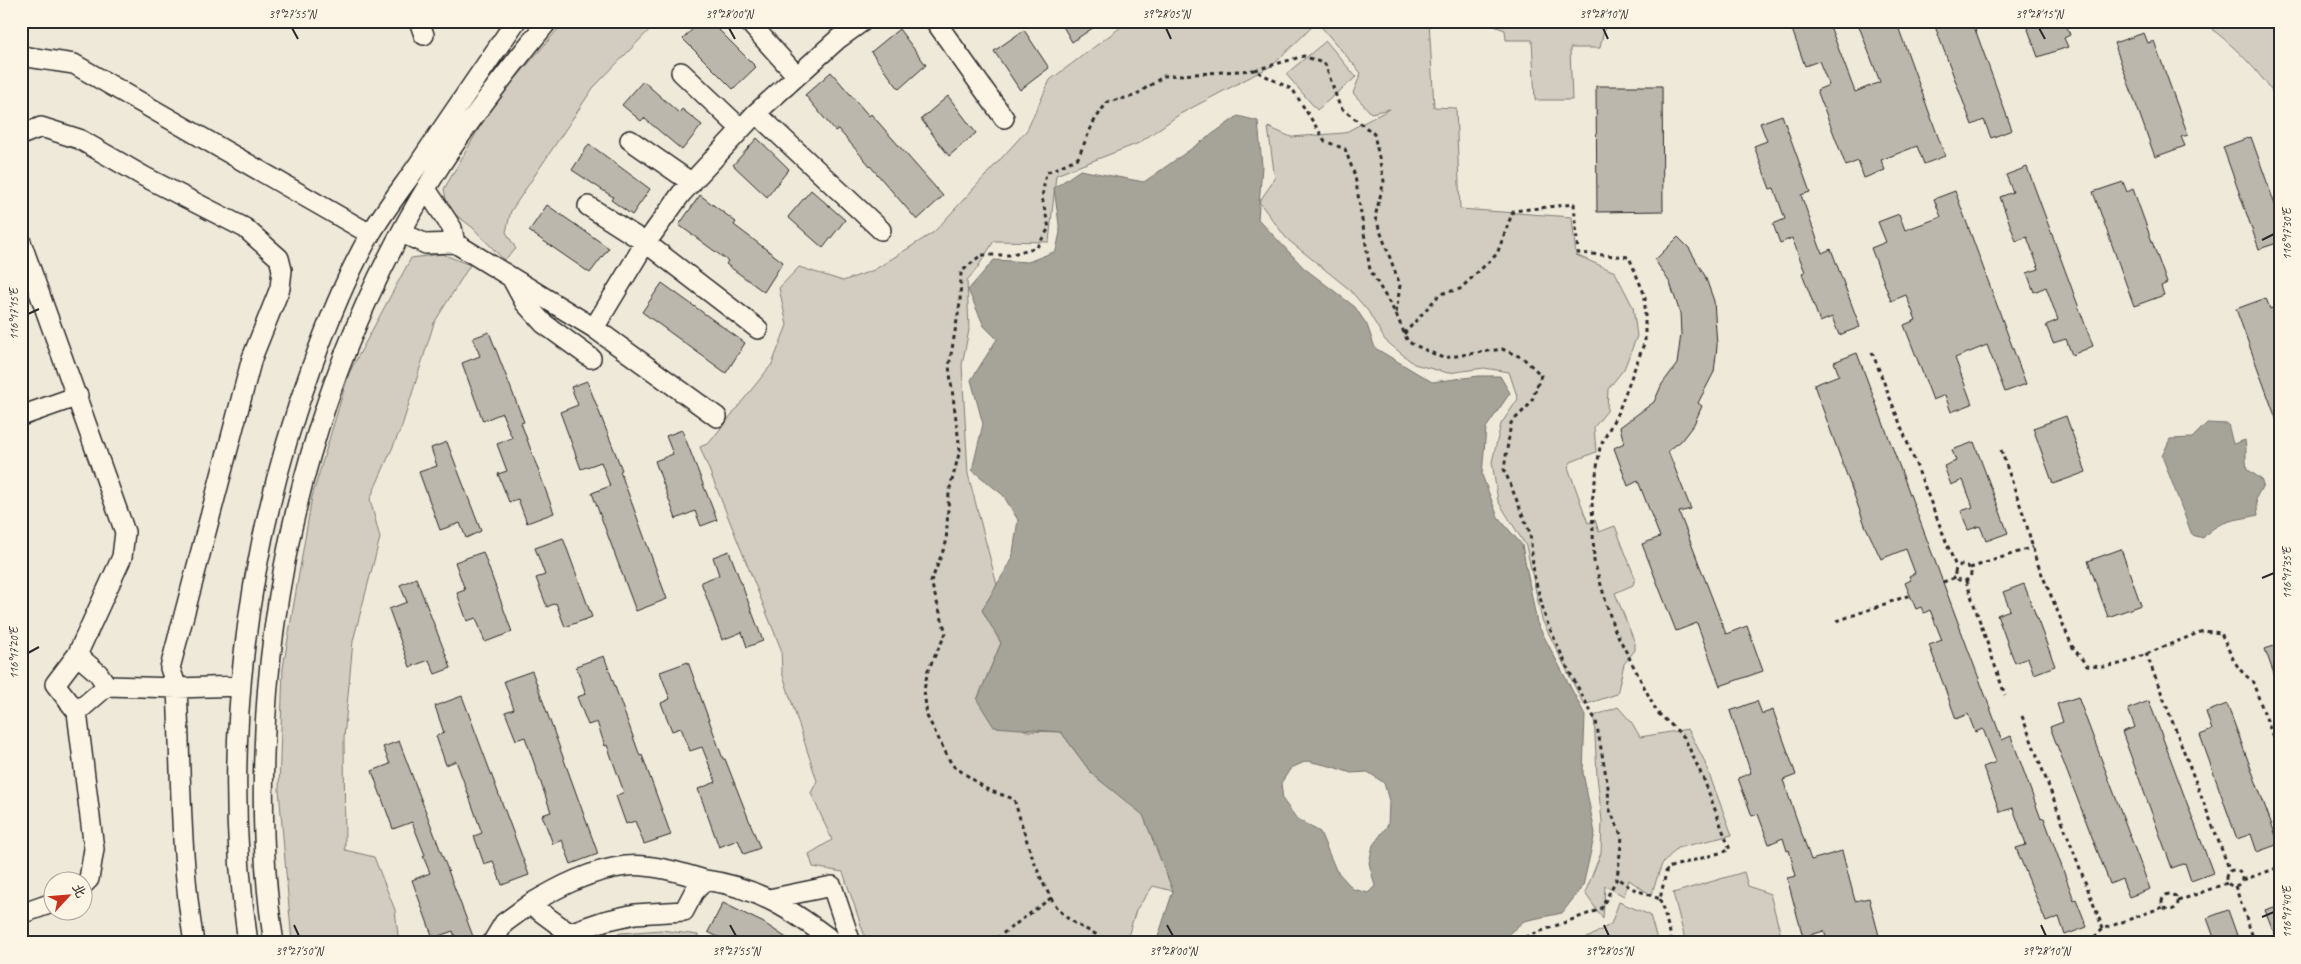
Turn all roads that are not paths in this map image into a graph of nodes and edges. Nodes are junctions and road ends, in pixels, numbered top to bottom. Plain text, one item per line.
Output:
1 (516, 21) edge
2 (548, 21) edge
3 (748, 21) edge
4 (935, 21) edge
5 (857, 23) edge
6 (21, 56) edge
7 (681, 72) dead end
8 (797, 76) junction
9 (756, 113) junction
10 (1004, 118) dead end
11 (742, 129) junction
12 (21, 135) edge
13 (630, 140) dead end
14 (692, 183) junction
15 (426, 189) junction
16 (588, 206) dead end
17 (881, 230) dead end
18 (402, 233) junction
19 (370, 234) junction
20 (21, 242) edge
21 (455, 243) junction
22 (646, 243) junction
23 (512, 277) junction
24 (594, 328) junction
25 (758, 329) dead end
26 (591, 358) dead end
27 (78, 396) junction
28 (21, 416) edge
29 (717, 417) dead end
30 (77, 655) junction
31 (107, 686) junction
32 (241, 686) junction
33 (177, 688) junction
34 (77, 712) junction
35 (90, 872) edge
36 (705, 880) junction
37 (769, 899) junction
38 (42, 904) edge
39 (530, 904) junction
40 (23, 907) edge
41 (194, 943) edge
42 (248, 943) edge
43 (274, 943) edge
44 (492, 943) edge
45 (835, 943) edge
46 (851, 943) edge

1 - 19 street
2 - 15 street
3 - 8 street
4 - 10 street
5 - 8 street
6 - 19 street
7 - 11 street
8 - 9 street
9 - 11 street
9 - 17 street
11 - 14 street
12 - 33 street
13 - 14 street
14 - 22 street
15 - 18 street
15 - 21 street
16 - 22 street
18 - 21 street
18 - 43 street
19 - 32 street
20 - 27 street
21 - 23 street
22 - 24 street
22 - 25 street
23 - 24 street
23 - 26 street
24 - 29 street
27 - 28 street
27 - 30 street
30 - 31 street
30 - 34 street
31 - 33 street
31 - 34 street
32 - 33 street
32 - 42 street
33 - 41 street
34 - 35 street
36 - 37 street
36 - 39 street
36 - 39 street
37 - 45 street
37 - 46 street
38 - 40 street
39 - 44 street

